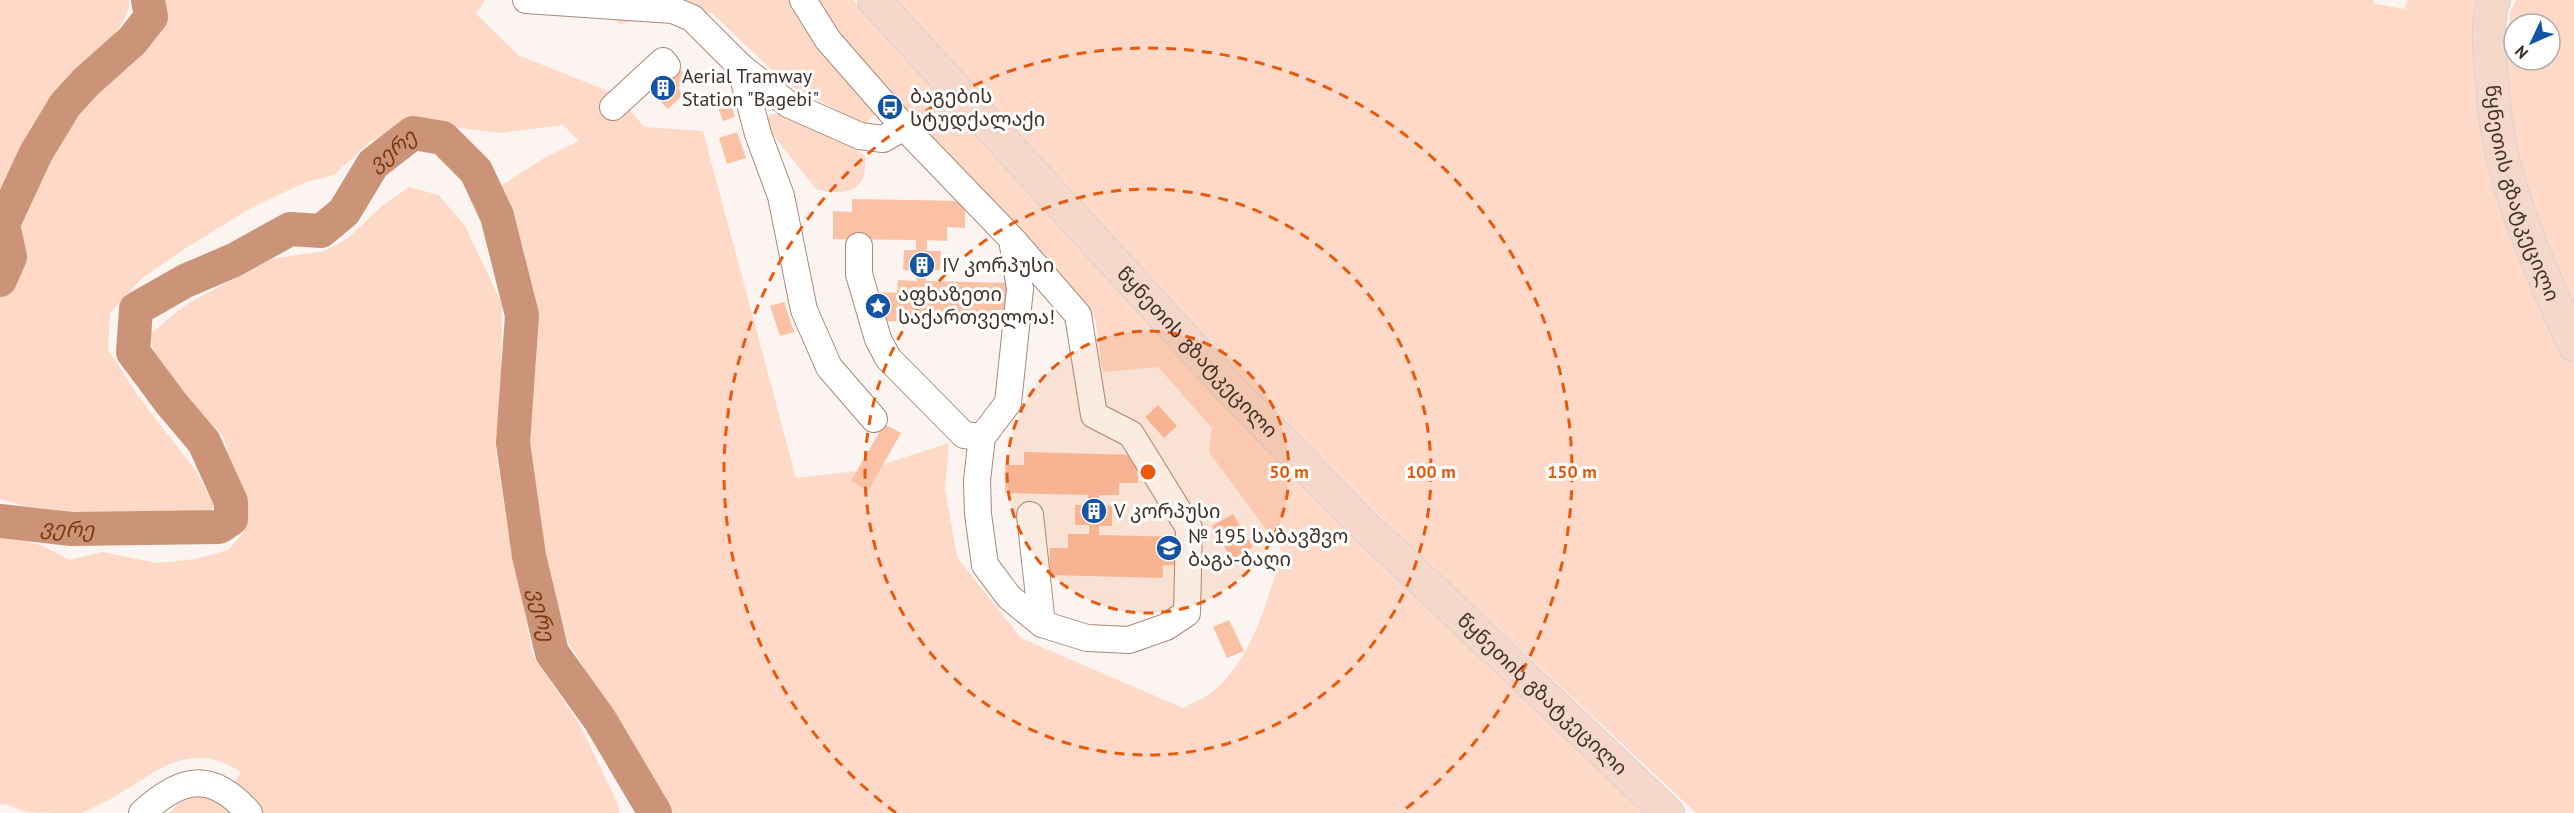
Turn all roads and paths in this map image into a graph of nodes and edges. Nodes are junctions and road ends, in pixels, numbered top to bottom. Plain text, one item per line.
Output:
1 (526, 0) edge
2 (802, 0) edge
3 (874, 0) edge
4 (2494, 0) edge
5 (667, 66) dead end
6 (740, 66) junction
7 (616, 101) dead end
8 (904, 126) junction
9 (1012, 239) junction
10 (859, 246) dead end
11 (2574, 345) edge
12 (874, 419) dead end
13 (982, 437) junction
14 (1030, 515) dead end
15 (1042, 624) junction
16 (142, 813) edge
17 (249, 813) edge
18 (1668, 813) edge

1 - 6 street
2 - 8 street
3 - 18 main road, წყნეთის გზატკეცილი
4 - 11 main road, წყნეთის გზატკეცილი
5 - 7 street
6 - 8 street
6 - 12 street
8 - 9 street
9 - 13 street
9 - 15 street
10 - 13 street
13 - 15 street
14 - 15 street
16 - 17 street

